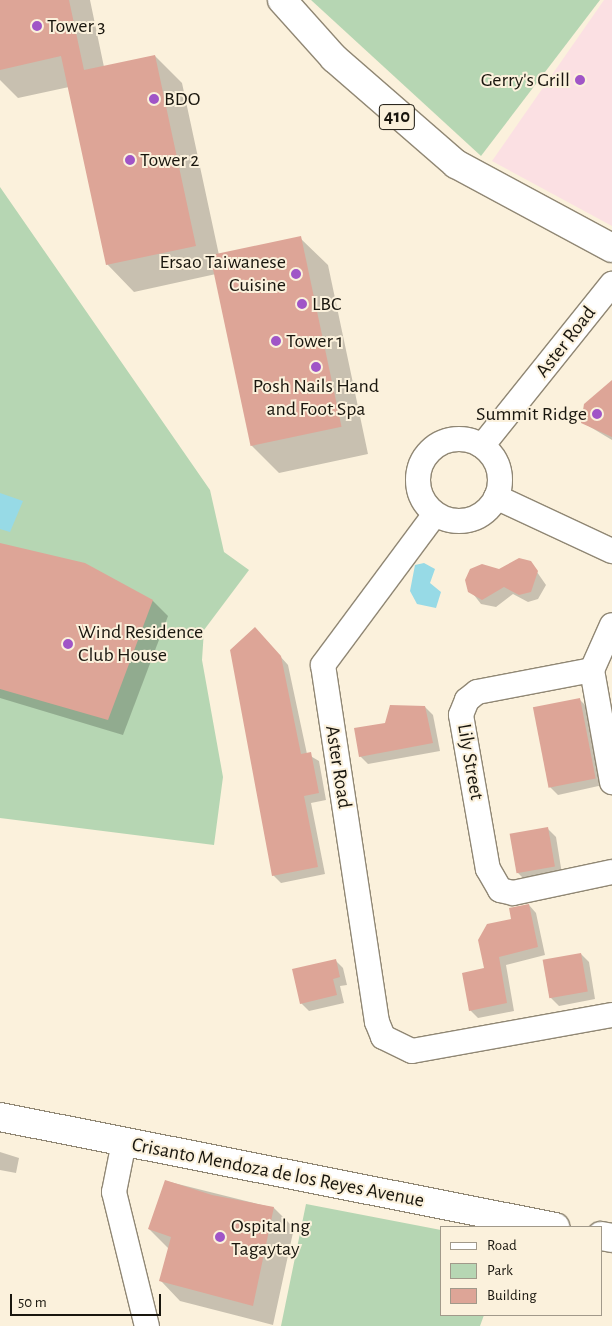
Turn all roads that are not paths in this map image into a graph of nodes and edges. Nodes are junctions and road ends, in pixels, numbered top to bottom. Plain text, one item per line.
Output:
1 (282, 0) edge
2 (612, 248) edge
3 (612, 284) edge
4 (482, 446) junction
5 (496, 497) junction
6 (435, 514) junction
7 (612, 551) edge
8 (612, 625) edge
9 (592, 670) junction
10 (612, 782) edge
11 (612, 872) edge
12 (612, 1015) edge
13 (0, 1117) edge
14 (124, 1142) junction
15 (550, 1226) edge
16 (147, 1326) edge

1 - 2 main road, 410
3 - 4 street, Aster Road
4 - 5 street
4 - 6 street
5 - 6 street
5 - 7 street
6 - 12 street, Aster Road
8 - 9 street
9 - 10 street
9 - 11 street, Lily Street
13 - 14 main road, Crisanto Mendoza de los Reyes Avenue
14 - 15 main road, Crisanto Mendoza de los Reyes Avenue
14 - 16 street

